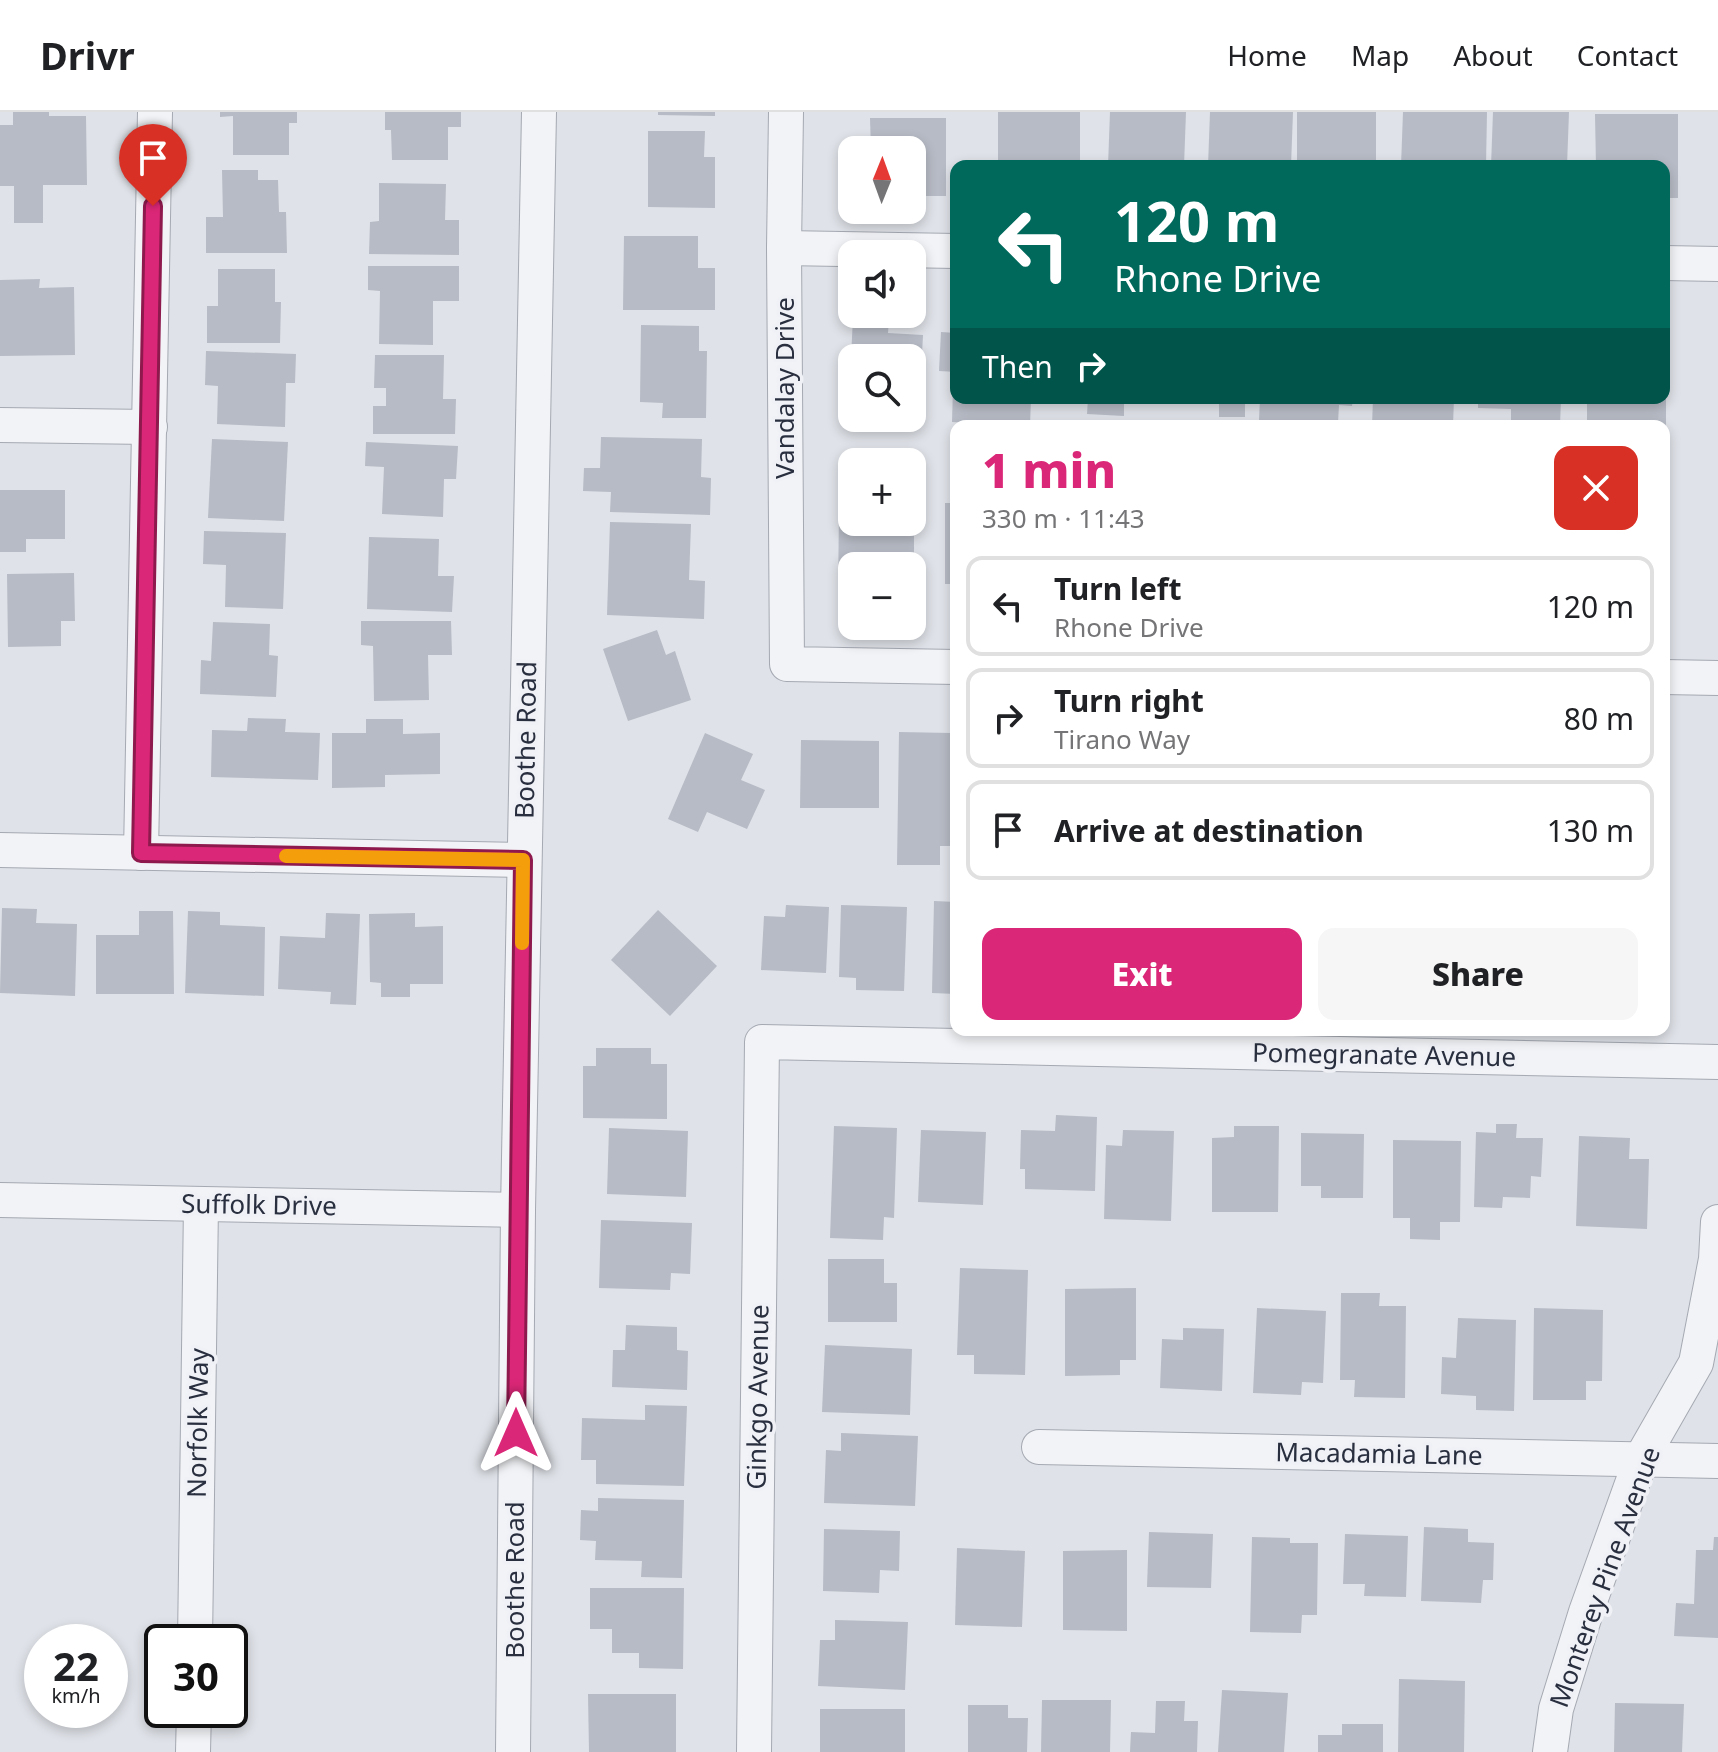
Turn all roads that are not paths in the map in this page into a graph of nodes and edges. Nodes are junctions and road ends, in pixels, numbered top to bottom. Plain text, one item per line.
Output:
1 (155, 112) edge
2 (539, 112) edge
3 (786, 112) edge
4 (784, 248) junction
5 (950, 251) edge
6 (1670, 263) edge
7 (1718, 264) edge
8 (0, 425) edge
9 (150, 427) junction
10 (950, 667) edge
11 (1670, 677) edge
12 (1718, 678) edge
13 (0, 850) edge
14 (141, 853) junction
15 (523, 860) junction
16 (762, 1042) joint
17 (1718, 1062) edge
18 (0, 1200) edge
19 (201, 1204) junction
20 (518, 1210) junction
21 (1718, 1222) edge
22 (1039, 1447) dead end
23 (1641, 1459) junction
24 (1718, 1461) edge
25 (195, 1624) edge
26 (194, 1728) edge
27 (193, 1752) edge
28 (513, 1752) edge
29 (754, 1752) edge
30 (1550, 1752) edge

1 - 9 street
2 - 15 street, Boothe Road
3 - 4 street, Vandalay Drive
4 - 5 street
4 - 10 street, Vandalay Drive
6 - 7 street
8 - 9 street
9 - 14 street
11 - 12 street
13 - 14 street
14 - 15 street
15 - 20 street, Boothe Road
16 - 17 street, Pomegranate Avenue
16 - 29 street, Ginkgo Avenue
18 - 19 street, Suffolk Drive
19 - 20 street, Suffolk Drive
19 - 25 street, Norfolk Way
20 - 28 street, Boothe Road
21 - 23 street, Monterey Pine Avenue
22 - 23 street, Macadamia Lane
23 - 24 street, Macadamia Lane
23 - 30 street, Monterey Pine Avenue
26 - 27 street

